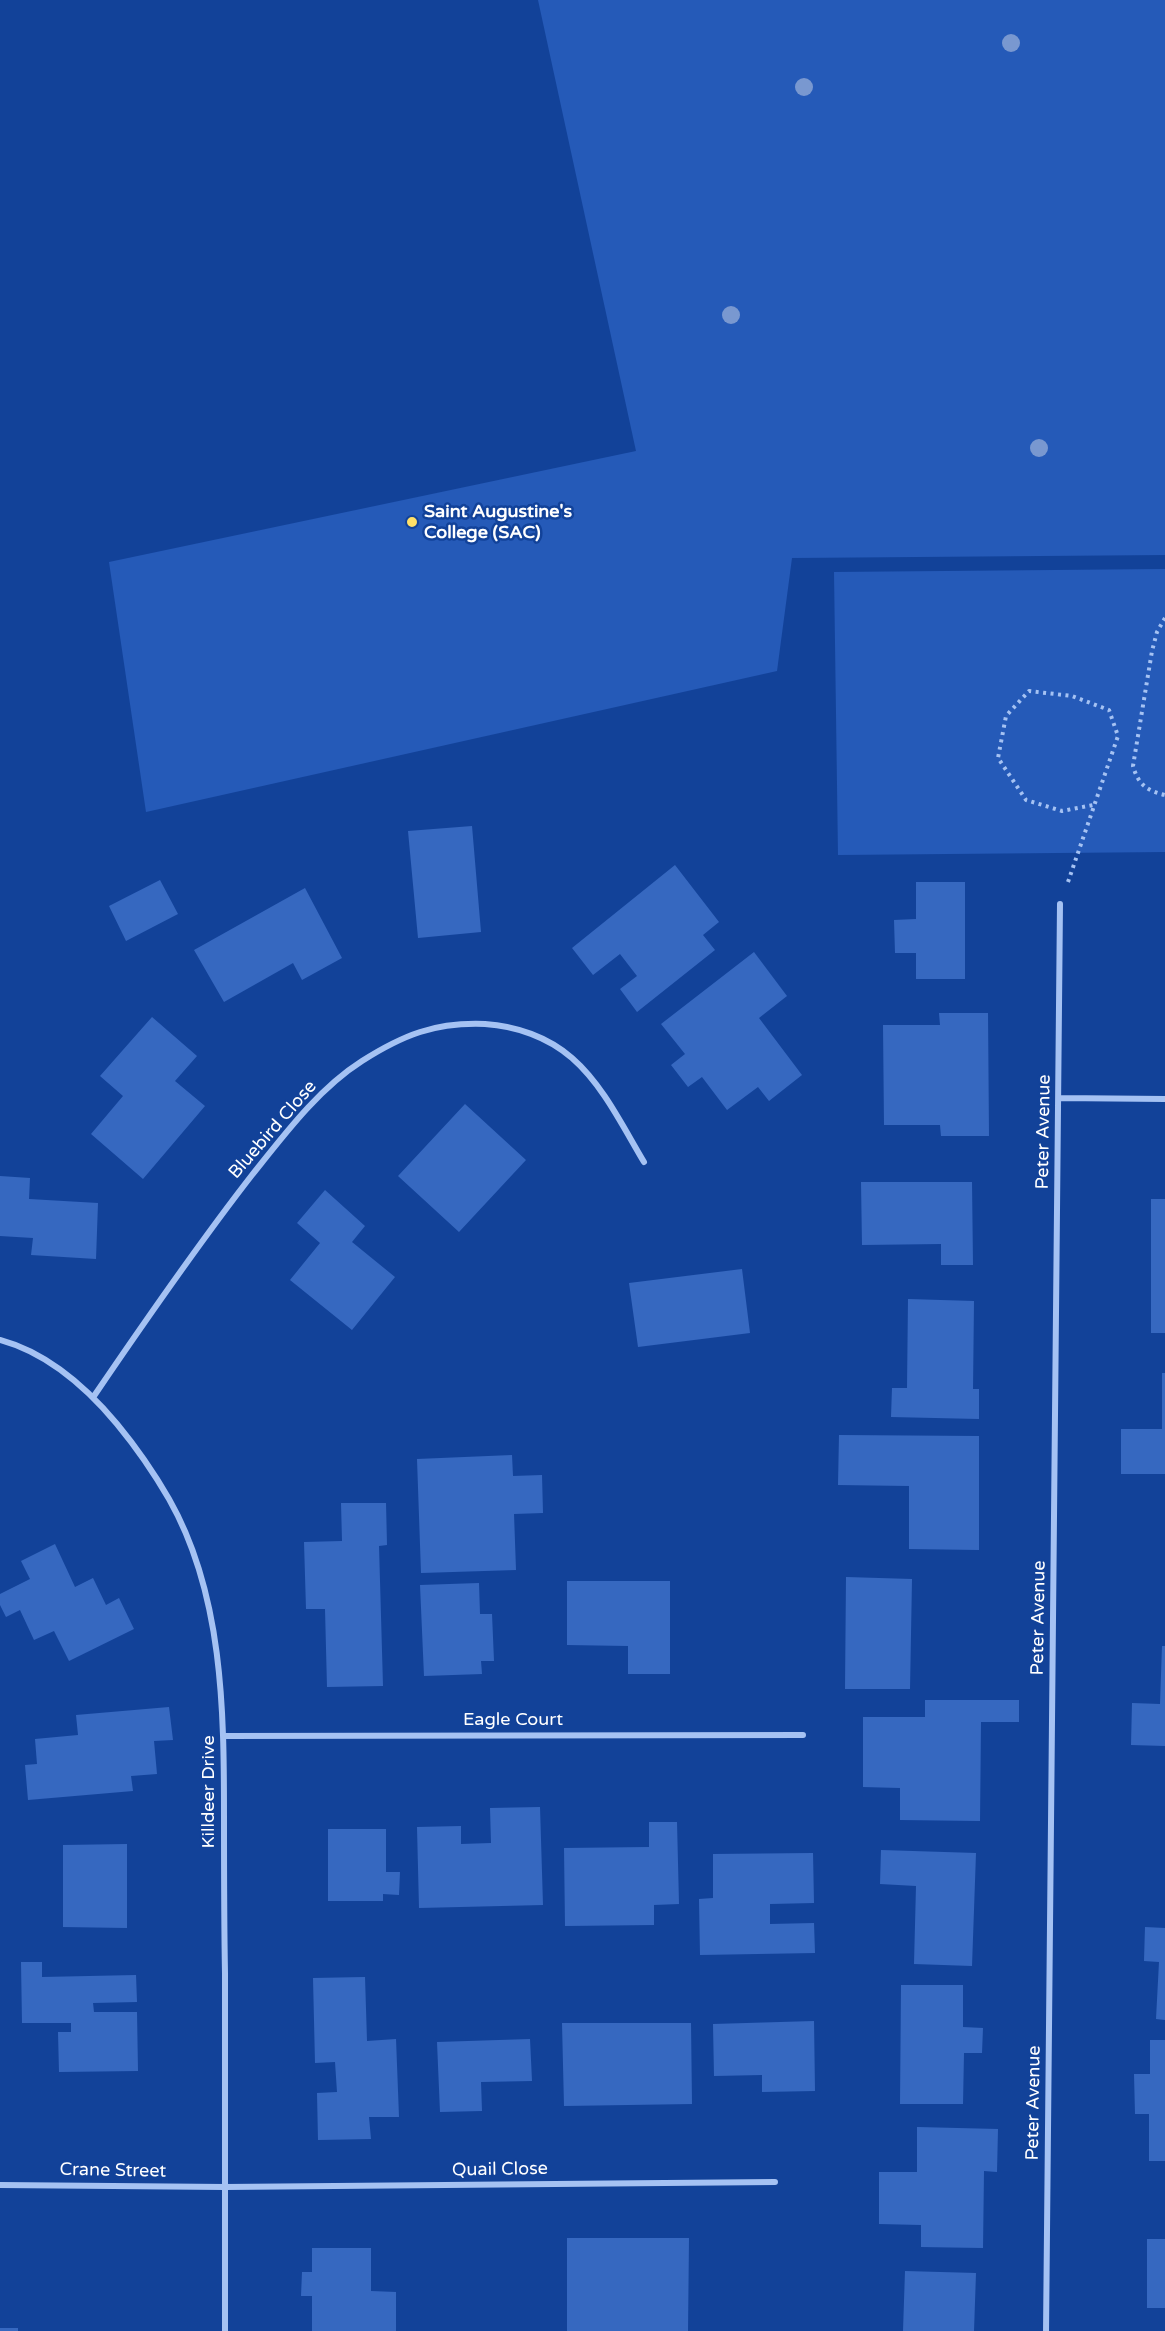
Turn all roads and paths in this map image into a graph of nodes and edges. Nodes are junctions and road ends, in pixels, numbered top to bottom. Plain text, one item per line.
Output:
1 (1165, 618) edge
2 (1165, 795) edge
3 (1093, 805) junction
4 (1060, 904) joint
5 (1059, 1098) junction
6 (1165, 1099) edge
7 (644, 1162) dead end
8 (0, 1340) edge
9 (94, 1396) junction
10 (803, 1735) dead end
11 (224, 1736) junction
12 (775, 2182) dead end
13 (0, 2185) edge
14 (225, 2187) junction
15 (225, 2331) edge
16 (1046, 2331) edge

1 - 2 path
3 - 3 path
3 - 4 path
4 - 5 street, Peter Avenue
5 - 6 street
5 - 16 street, Peter Avenue
7 - 9 street, Bluebird Close
8 - 9 street, Killdeer Drive
9 - 11 street, Killdeer Drive
10 - 11 street, Eagle Court
11 - 14 street, Killdeer Drive
12 - 14 street, Quail Close
13 - 14 street, Crane Street
14 - 15 street, Killdeer Drive

